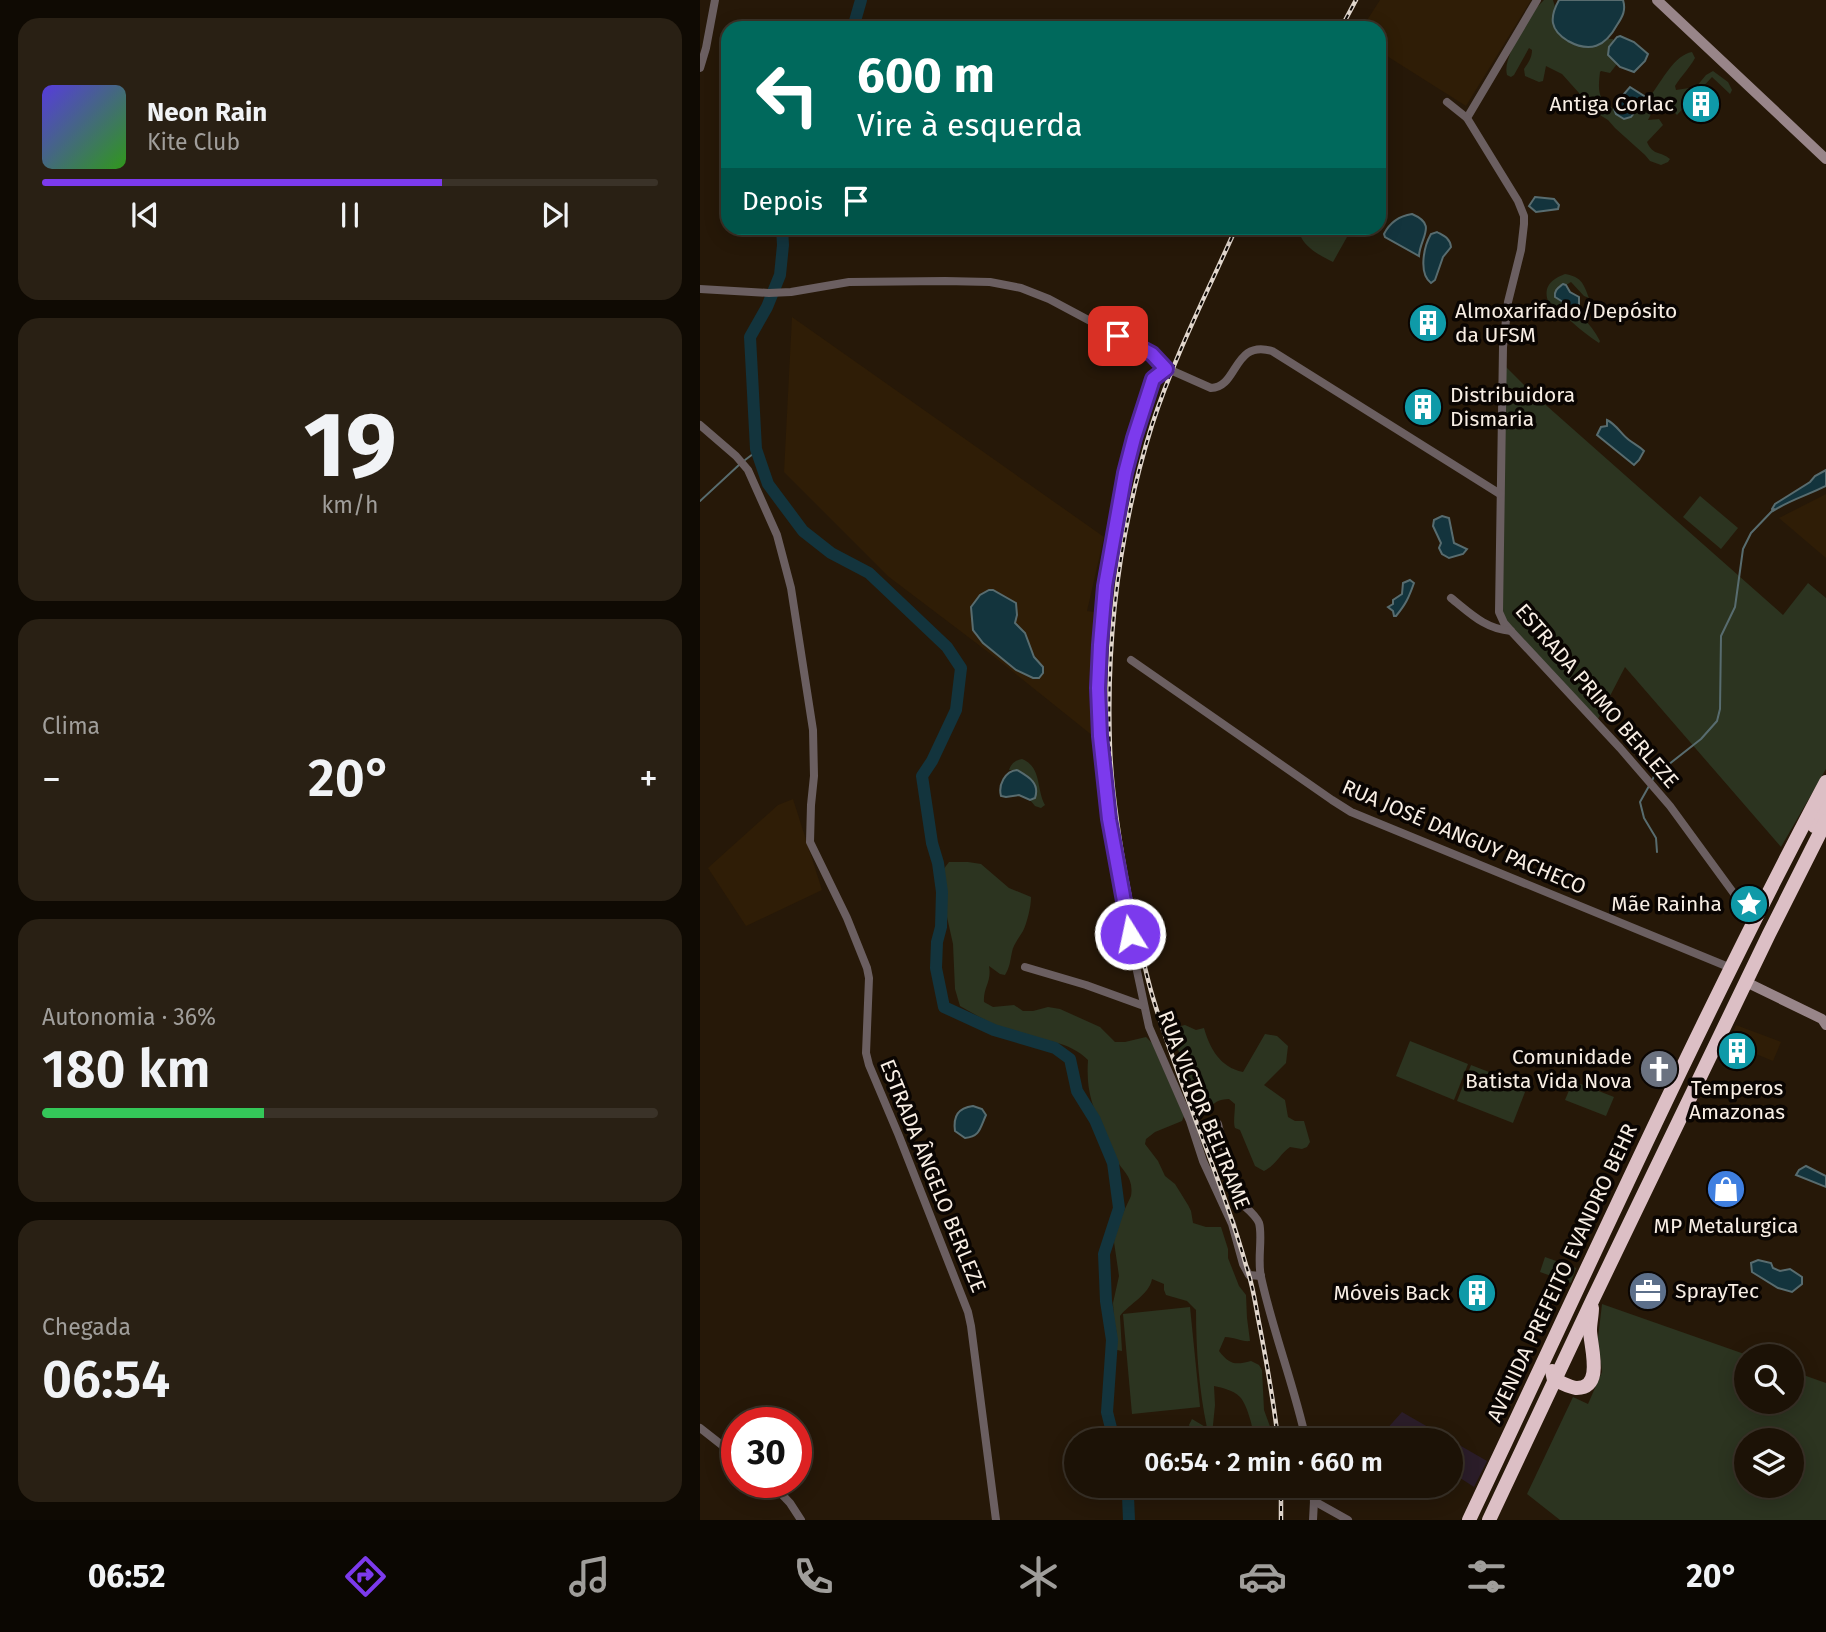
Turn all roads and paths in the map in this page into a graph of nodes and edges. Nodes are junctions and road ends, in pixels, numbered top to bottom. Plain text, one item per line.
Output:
1 (715, 0) edge
2 (1538, 0) edge
3 (1657, 0) edge
4 (700, 68) edge
5 (1447, 102) dead end
6 (1467, 117) junction
7 (1826, 159) edge
8 (700, 289) edge
9 (1166, 369) junction
10 (700, 425) edge
11 (1500, 494) junction
12 (1451, 598) dead end
13 (1511, 631) junction
14 (1131, 660) dead end
15 (1826, 782) edge
16 (1826, 803) edge
17 (1826, 821) edge
18 (1754, 921) junction
19 (1769, 934) junction
20 (1025, 967) dead end
21 (1731, 968) junction
22 (1746, 982) junction
23 (1144, 1006) junction
24 (1825, 1021) edge
25 (1218, 1124) dead end
26 (1624, 1191) junction
27 (1261, 1276) junction
28 (1593, 1299) junction
29 (1555, 1380) junction
30 (700, 1428) edge
31 (1303, 1428) edge
32 (721, 1444) edge
33 (785, 1498) edge
34 (1314, 1498) edge
35 (1314, 1501) junction
36 (802, 1520) edge
37 (996, 1520) edge
38 (1313, 1520) edge
39 (1348, 1520) edge
40 (1469, 1520) edge
41 (1489, 1520) edge

1 - 4 street
2 - 6 street
3 - 7 street
5 - 6 street
6 - 11 street, ESTRADA PRIMO BERLEZE
8 - 9 street
9 - 11 street
9 - 23 street, RUA VICTOR BELTRAME
10 - 37 street, ESTRADA ÂNGELO BERLEZE
11 - 13 street, ESTRADA PRIMO BERLEZE
12 - 13 street
13 - 18 street, ESTRADA PRIMO BERLEZE
14 - 21 street, RUA JOSÉ DANGUY PACHECO
15 - 18 highway, AVENIDA PREFEITO EVANDRO BEHR
16 - 19 highway
17 - 19 highway, AVENIDA PREFEITO EVANDRO BEHR
18 - 21 highway, AVENIDA PREFEITO EVANDRO BEHR
19 - 22 highway, AVENIDA PREFEITO EVANDRO BEHR
20 - 23 street
21 - 26 highway, AVENIDA PREFEITO EVANDRO BEHR
22 - 24 street
22 - 28 highway, AVENIDA PREFEITO EVANDRO BEHR
23 - 27 street, RUA VICTOR BELTRAME
25 - 27 street
26 - 29 highway
26 - 40 highway, AVENIDA PREFEITO EVANDRO BEHR
27 - 31 street, RUA VICTOR BELTRAME
28 - 29 highway, AVENIDA PREFEITO EVANDRO BEHR
28 - 29 highway
29 - 41 highway, AVENIDA PREFEITO EVANDRO BEHR
30 - 32 street
33 - 36 street
34 - 35 street
35 - 38 street
35 - 39 street

